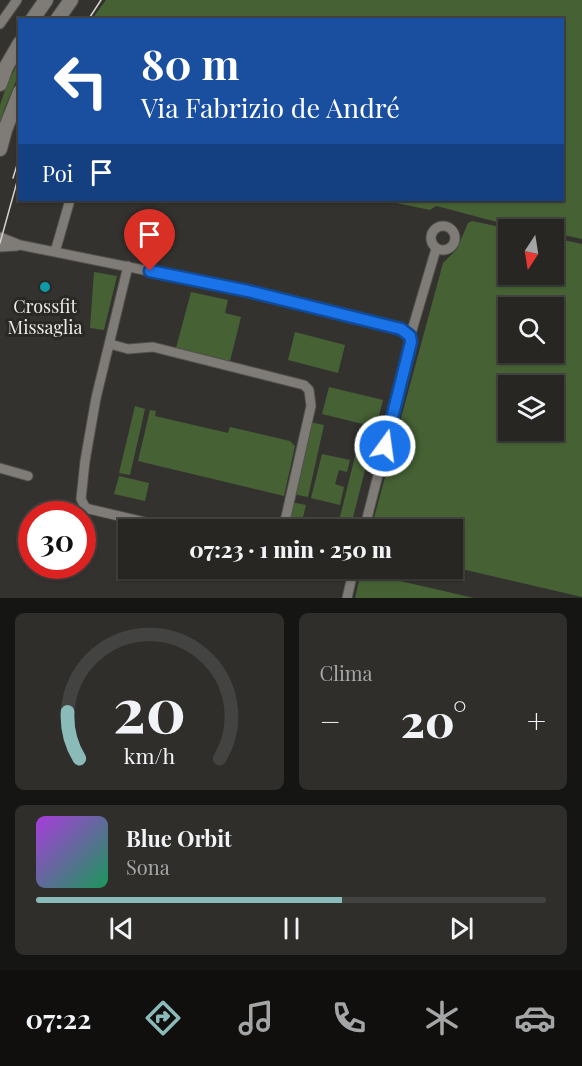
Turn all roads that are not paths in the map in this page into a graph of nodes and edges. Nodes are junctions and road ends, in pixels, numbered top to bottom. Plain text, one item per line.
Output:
1 (16, 0) edge
2 (46, 0) edge
3 (71, 0) edge
4 (33, 18) edge
5 (58, 18) edge
6 (0, 24) edge
7 (18, 46) edge
8 (0, 84) edge
9 (18, 97) edge
10 (0, 149) edge
11 (70, 201) edge
12 (0, 237) edge
13 (20, 245) junction
14 (0, 247) edge
15 (436, 249) dead end
16 (55, 252) junction
17 (128, 266) junction
18 (410, 336) junction
19 (110, 344) junction
20 (0, 468) edge
21 (28, 476) dead end
22 (132, 519) edge
23 (285, 519) edge
24 (367, 519) edge
25 (351, 579) edge
26 (347, 598) edge

1 - 6 street
2 - 4 main road
3 - 5 main road
7 - 8 main road
9 - 10 main road
11 - 16 street
12 - 13 street
13 - 14 street
13 - 16 street
15 - 18 street
16 - 17 street
17 - 18 street
17 - 19 street
18 - 24 street
19 - 22 street
19 - 23 street
20 - 21 street
25 - 26 street

